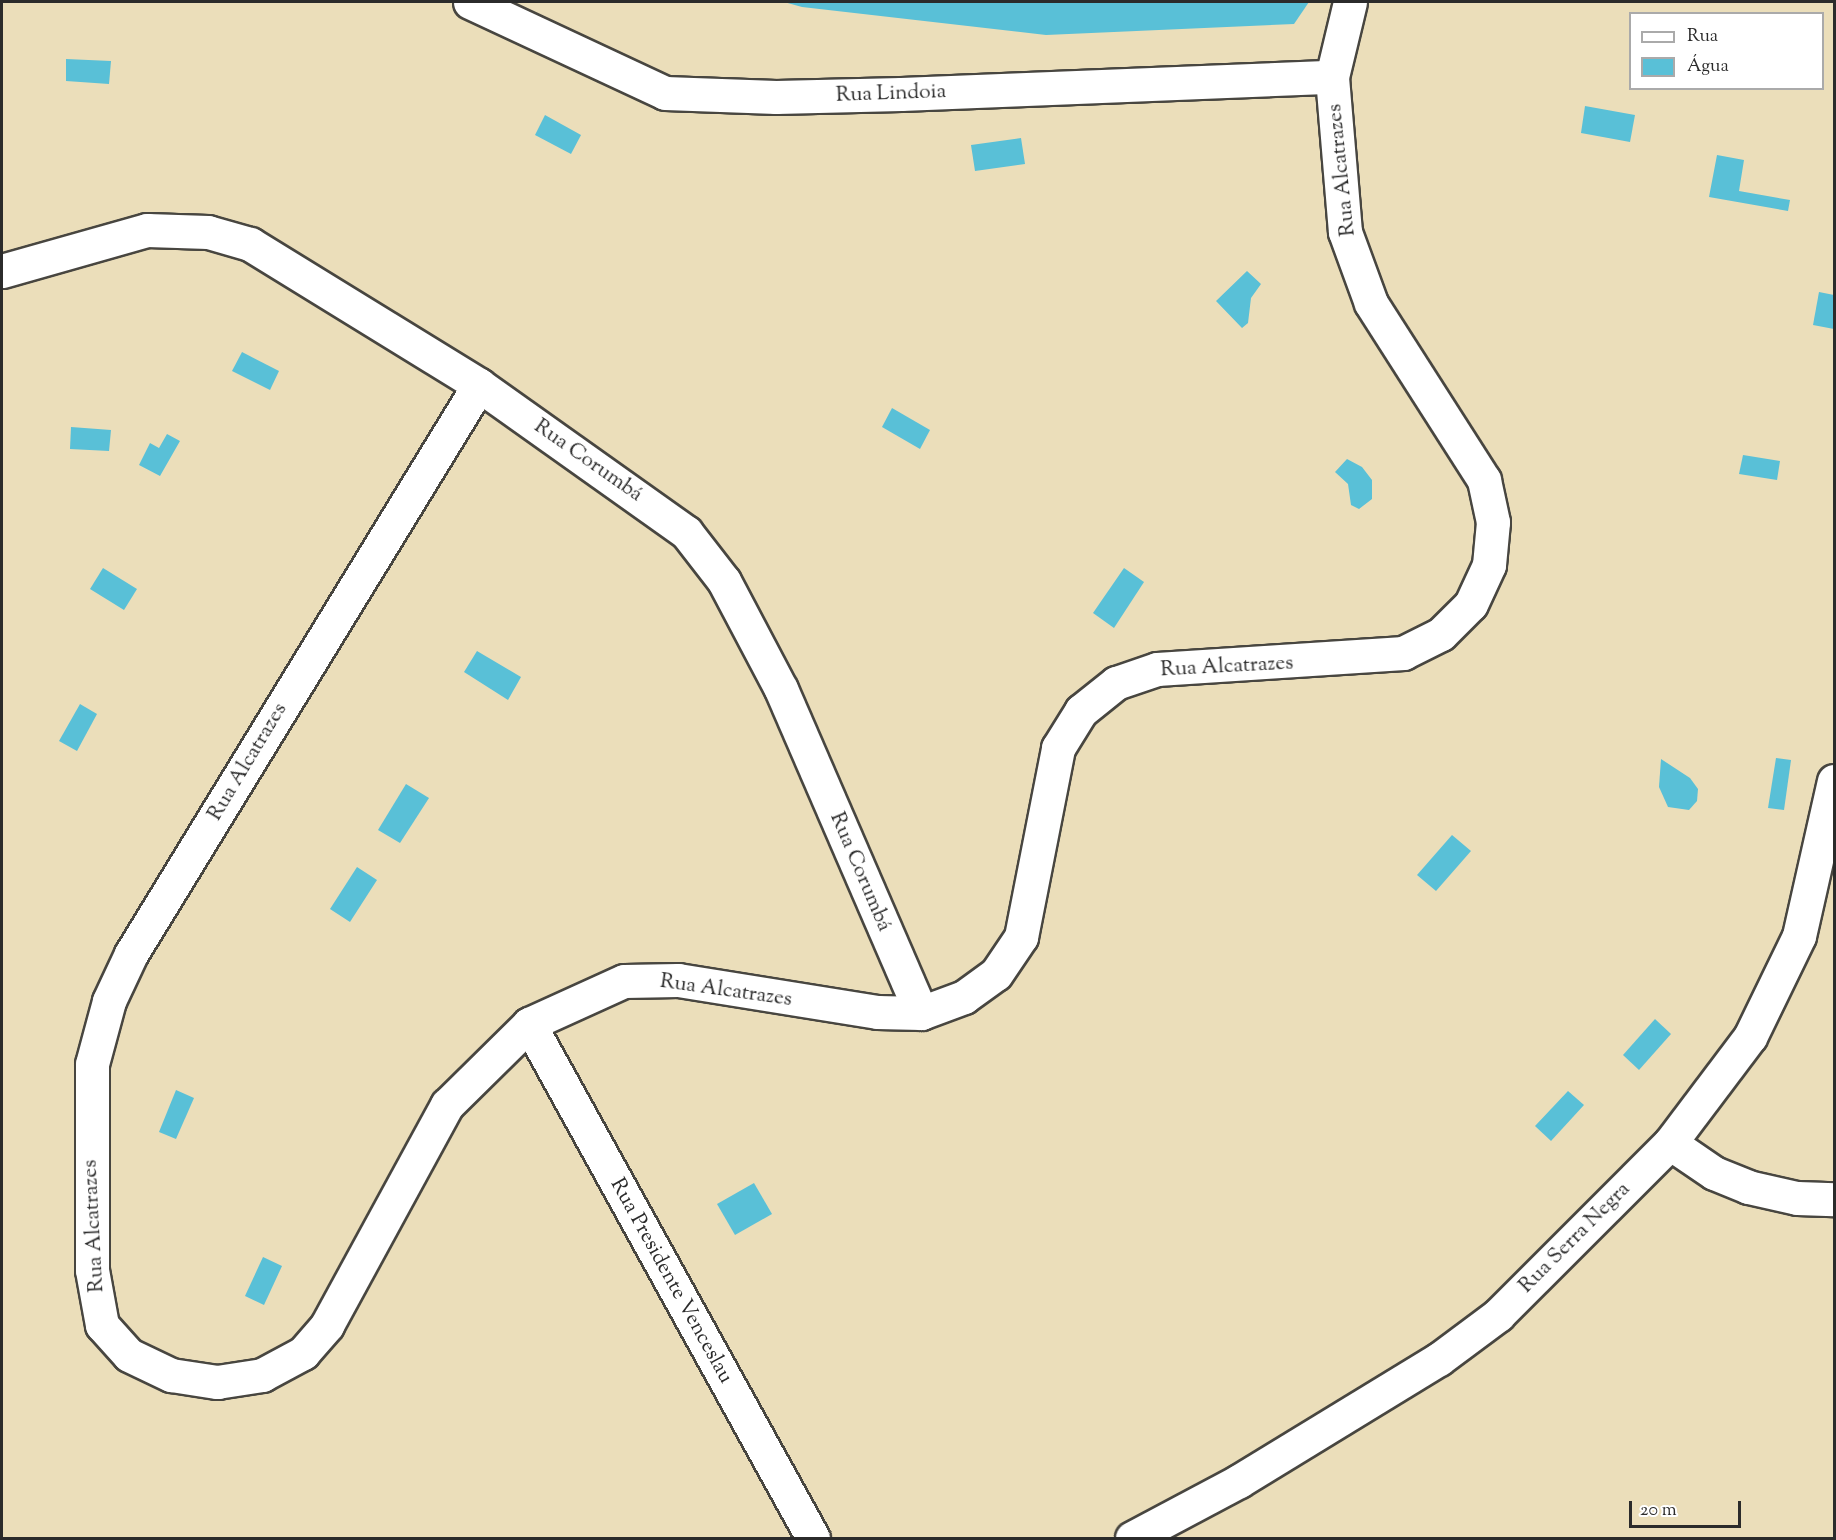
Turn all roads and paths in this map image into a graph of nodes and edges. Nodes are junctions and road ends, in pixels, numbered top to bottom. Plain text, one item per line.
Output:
1 (470, 2) edge
2 (1350, 2) edge
3 (1332, 77) junction
4 (2, 271) edge
5 (479, 385) junction
6 (1834, 781) edge
7 (921, 1013) junction
8 (529, 1024) junction
9 (1670, 1143) junction
10 (1834, 1199) edge
11 (813, 1539) edge
12 (1132, 1539) edge

1 - 3 street, Rua Lindoia
2 - 3 street, Rua Alcatrazes
3 - 7 street, Rua Alcatrazes
4 - 5 street, Rua Corumbá
5 - 7 street, Rua Corumbá
5 - 8 street, Rua Alcatrazes
6 - 9 street, Rua Serra Negra
7 - 8 street, Rua Alcatrazes
8 - 11 street, Rua Presidente Venceslau
9 - 10 street
9 - 12 street, Rua Serra Negra

